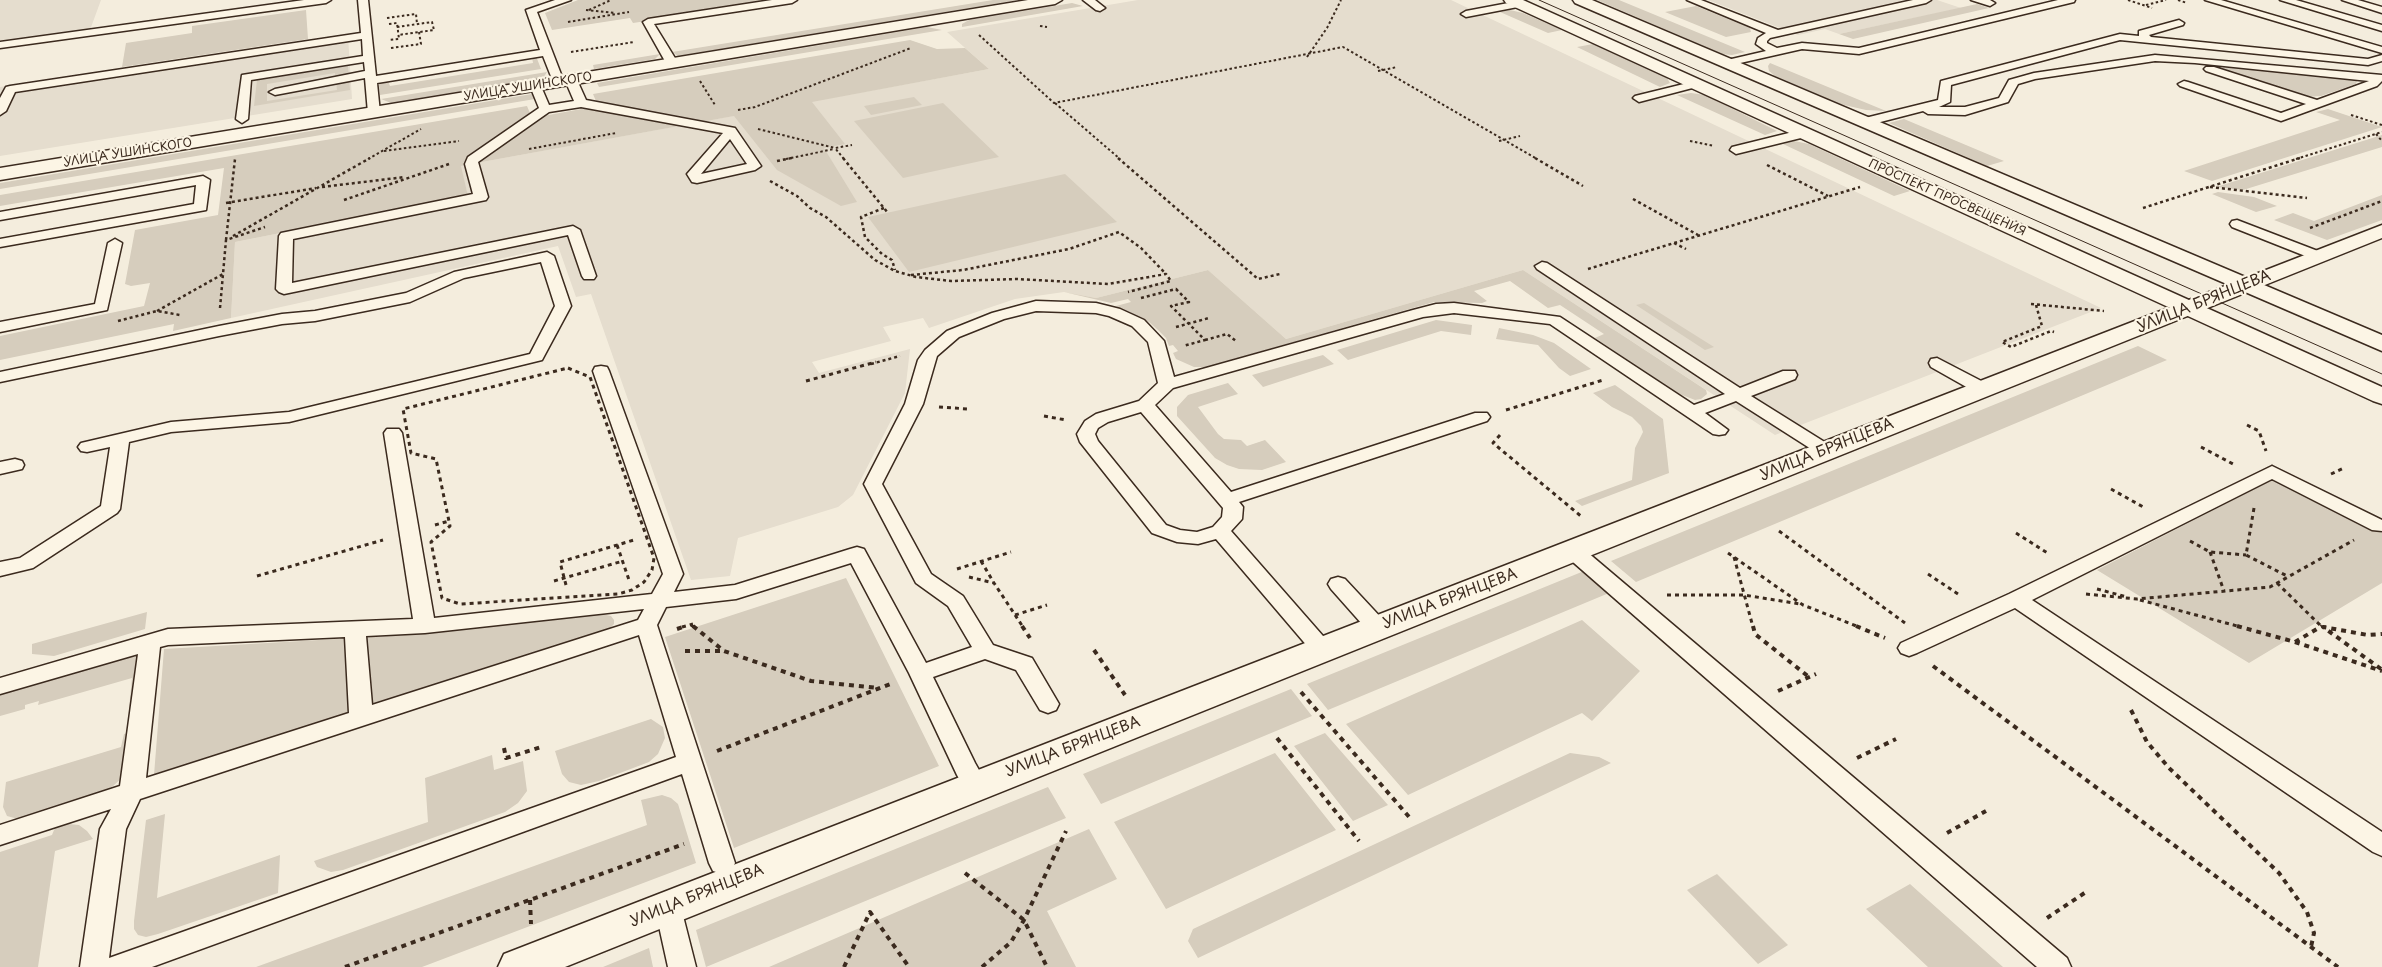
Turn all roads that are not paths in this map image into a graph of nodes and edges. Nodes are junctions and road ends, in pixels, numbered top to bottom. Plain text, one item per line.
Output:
1 (326, 0) edge
2 (363, 0) edge
3 (566, 0) edge
4 (792, 0) edge
5 (1055, 0) edge
6 (1088, 0) edge
7 (1580, 0) edge
8 (1692, 0) edge
9 (1926, 0) edge
10 (1976, 0) edge
11 (2070, 0) edge
12 (2210, 0) edge
13 (2285, 0) edge
14 (2348, 0) edge
15 (1515, 2) edge
16 (1990, 3) dead end
17 (529, 5) edge
18 (2382, 6) edge
19 (1100, 8) dead end
20 (2382, 10) edge
21 (1466, 14) dead end
22 (2179, 23) dead end
23 (2382, 28) edge
24 (1776, 33) junction
25 (367, 35) junction
26 (2147, 40) junction
27 (0, 45) edge
28 (2382, 50) edge
29 (1776, 52) junction
30 (547, 54) junction
31 (369, 58) junction
32 (2382, 58) edge
33 (2195, 60) junction
34 (672, 63) junction
35 (1727, 63) junction
36 (372, 76) junction
37 (2377, 78) edge
38 (564, 81) junction
39 (1696, 84) junction
40 (2184, 84) dead end
41 (536, 86) junction
42 (275, 92) dead end
43 (1640, 98) dead end
44 (581, 103) junction
45 (2317, 104) junction
46 (1917, 109) junction
47 (545, 110) junction
48 (0, 111) edge
49 (374, 113) junction
50 (242, 119) dead end
51 (1865, 122) junction
52 (728, 127) junction
53 (1804, 134) junction
54 (1736, 150) road end
55 (0, 174) edge
56 (0, 216) edge
57 (2237, 224) dead end
58 (2382, 231) edge
59 (0, 243) edge
60 (115, 243) dead end
61 (2318, 256) junction
62 (1542, 266) dead end
63 (589, 276) dead end
64 (2244, 285) junction
65 (2188, 308) junction
66 (0, 327) edge
67 (2382, 344) edge
68 (1937, 362) dead end
69 (600, 371) dead end
70 (1790, 375) dead end
71 (0, 377) edge
72 (1167, 384) junction
73 (1984, 389) junction
74 (1738, 395) junction
75 (2382, 396) edge
76 (1145, 405) junction
77 (1692, 412) junction
78 (1488, 415) road end
79 (1720, 430) dead end
80 (393, 433) dead end
81 (120, 439) junction
82 (87, 447) dead end
83 (1825, 450) junction
84 (1227, 500) junction
85 (2381, 526) edge
86 (1220, 531) junction
87 (1574, 551) junction
88 (0, 569) edge
89 (1338, 584) dead end
90 (2016, 599) junction
91 (660, 600) junction
92 (425, 626) junction
93 (1378, 628) junction
94 (355, 629) junction
95 (650, 637) junction
96 (150, 642) junction
97 (1910, 648) road end
98 (1322, 649) junction
99 (985, 651) junction
100 (920, 673) junction
101 (0, 686) edge
102 (1048, 704) dead end
103 (361, 717) junction
104 (689, 762) junction
105 (976, 786) junction
106 (132, 791) junction
107 (0, 835) edge
108 (2382, 845) edge
109 (722, 863) dead end
110 (668, 908) junction
111 (94, 967) edge
112 (118, 967) edge
113 (518, 967) edge
114 (682, 967) edge
115 (2057, 967) edge

1 - 27 lane
2 - 25 lane
3 - 17 lane
4 - 34 lane
5 - 34 street, УЛИЦА УШИНСКОГО
6 - 19 lane
7 - 35 street
8 - 24 lane
9 - 24 lane
10 - 16 lane
11 - 29 lane
12 - 28 lane
13 - 23 lane
14 - 18 lane
14 - 20 lane
15 - 21 lane
15 - 39 street, ПРОСПЕКТ ПРОСВЕЩЕНИЯ
17 - 30 lane
22 - 26 lane
24 - 29 lane
25 - 31 lane
25 - 48 lane
26 - 32 lane
26 - 46 lane
29 - 35 lane
30 - 36 lane
30 - 38 lane
31 - 36 lane
31 - 50 lane
33 - 37 lane
33 - 45 lane
33 - 46 lane
34 - 38 street, УЛИЦА УШИНСКОГО
35 - 51 street
36 - 42 lane
36 - 49 lane
37 - 45 lane
38 - 41 street, УЛИЦА УШИНСКОГО
38 - 44 lane
39 - 43 lane
39 - 53 street, ПРОСПЕКТ ПРОСВЕЩЕНИЯ
40 - 45 lane
41 - 47 lane
41 - 49 street, УЛИЦА УШИНСКОГО
44 - 47 lane
44 - 52 lane
46 - 51 lane
47 - 63 lane
49 - 55 street, УЛИЦА УШИНСКОГО
51 - 64 street
52 - 52 lane
53 - 54 lane
53 - 65 street, ПРОСПЕКТ ПРОСВЕЩЕНИЯ
56 - 59 lane
57 - 61 lane
58 - 61 street, УЛИЦА БРЯНЦЕВА
60 - 66 lane
61 - 64 street, УЛИЦА БРЯНЦЕВА
62 - 74 lane
64 - 65 street, УЛИЦА БРЯНЦЕВА
64 - 67 street
65 - 73 street, УЛИЦА БРЯНЦЕВА
65 - 75 street, ПРОСПЕКТ ПРОСВЕЩЕНИЯ
68 - 73 lane
69 - 91 lane
70 - 74 lane
71 - 81 lane
72 - 76 lane
72 - 77 lane
72 - 99 lane
73 - 83 street, УЛИЦА БРЯНЦЕВА
74 - 77 lane
74 - 83 lane
76 - 84 lane
76 - 86 lane
77 - 79 lane
78 - 84 lane
80 - 92 lane
81 - 82 lane
81 - 88 lane
83 - 87 street, УЛИЦА БРЯНЦЕВА
84 - 86 lane
85 - 90 lane
86 - 98 lane
87 - 93 street, УЛИЦА БРЯНЦЕВА
87 - 115 lane
89 - 93 lane
90 - 97 lane
90 - 108 lane
91 - 92 lane
91 - 95 lane
91 - 100 lane
92 - 94 lane
93 - 98 street, УЛИЦА БРЯНЦЕВА
94 - 96 lane
94 - 103 lane
95 - 103 lane
95 - 104 lane
96 - 101 lane
96 - 106 lane
98 - 105 street, УЛИЦА БРЯНЦЕВА
99 - 100 lane
99 - 102 lane
100 - 105 lane
103 - 106 lane
104 - 109 lane
104 - 112 lane
105 - 110 street, УЛИЦА БРЯНЦЕВА
106 - 107 lane
106 - 111 lane
110 - 113 street, УЛИЦА БРЯНЦЕВА
110 - 114 lane

